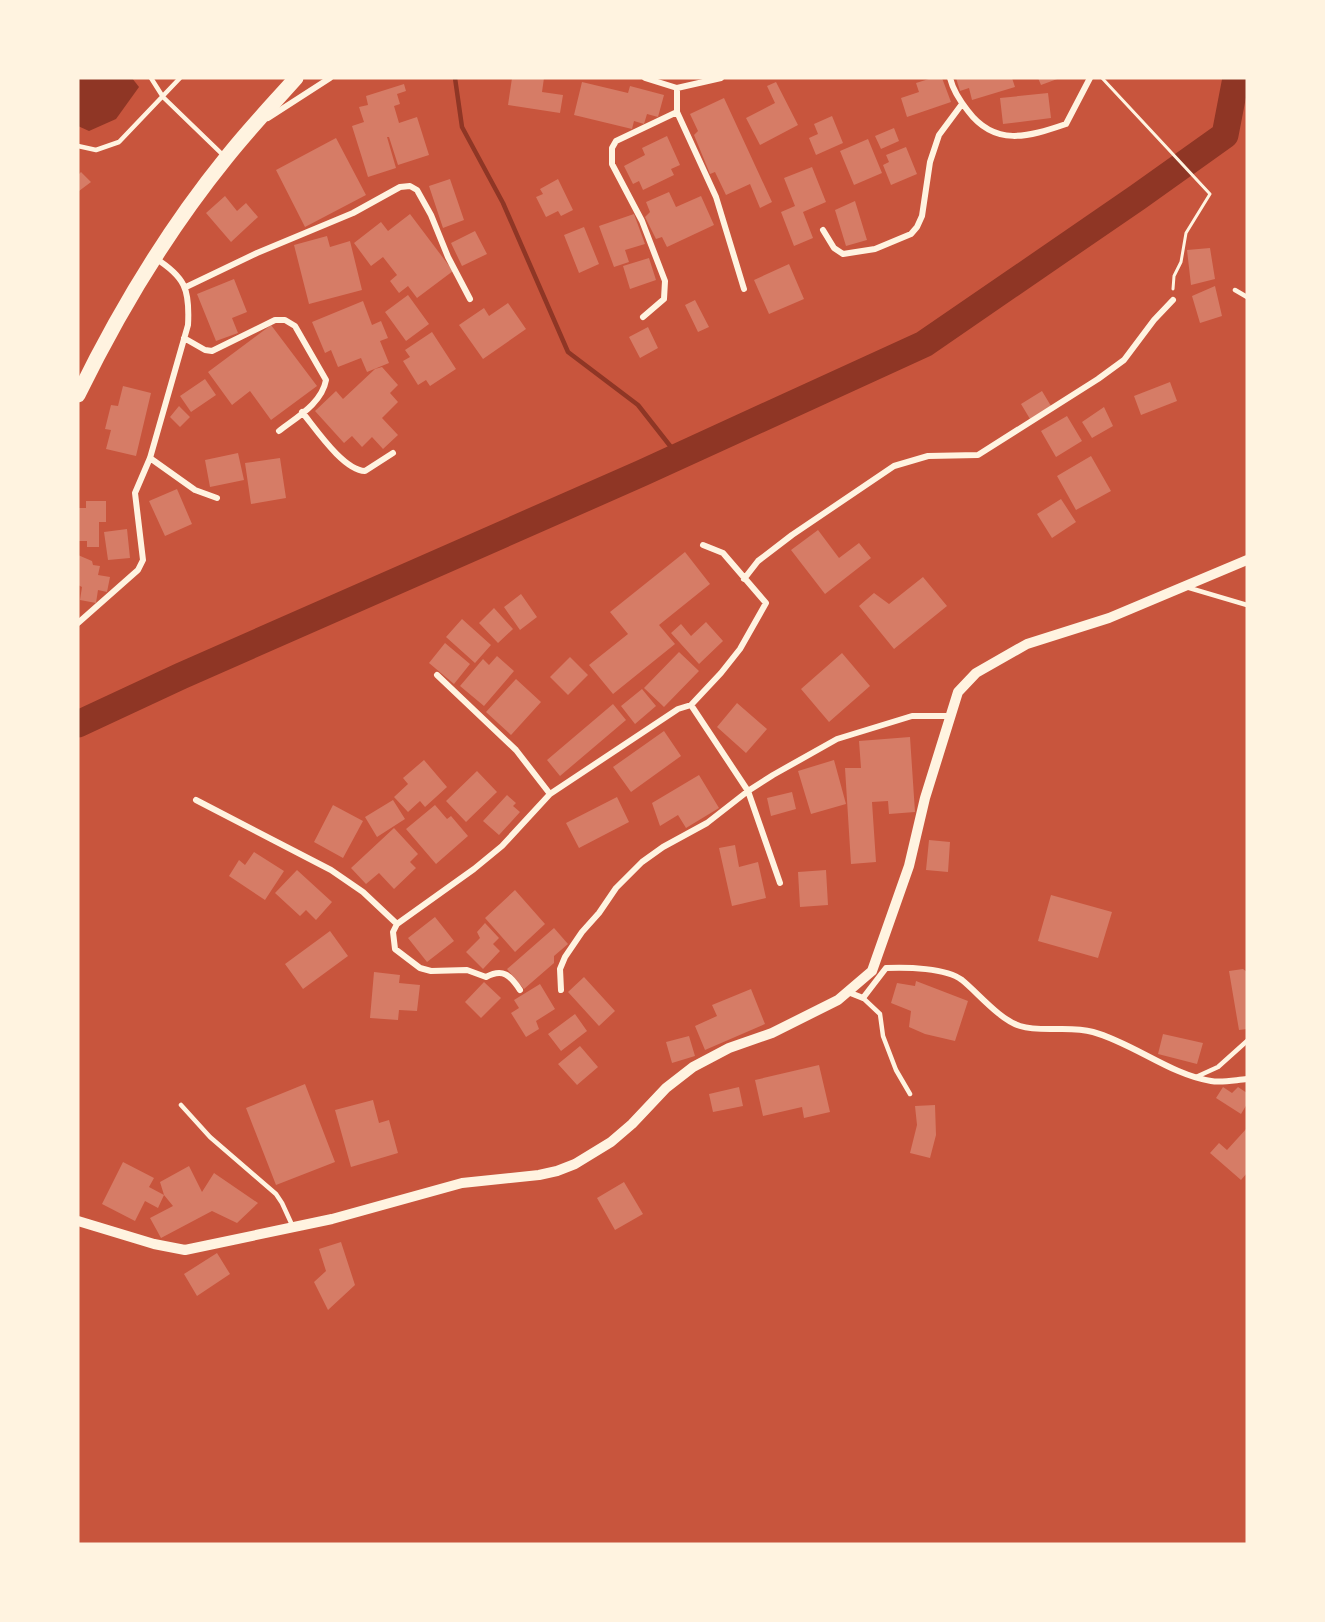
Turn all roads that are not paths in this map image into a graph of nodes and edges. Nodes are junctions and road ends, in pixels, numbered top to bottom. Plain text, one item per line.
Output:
1 (151, 78) edge
2 (180, 78) edge
3 (296, 78) edge
4 (330, 78) edge
5 (645, 78) edge
6 (721, 78) edge
7 (950, 78) edge
8 (1090, 78) edge
9 (677, 88) junction
10 (163, 97) junction
11 (962, 104) junction
12 (677, 112) junction
13 (255, 124) junction
14 (78, 146) edge
15 (226, 158) junction
16 (823, 230) dead end
17 (154, 258) junction
18 (186, 287) junction
19 (744, 289) dead end
20 (1235, 290) dead end
21 (1247, 297) edge
22 (470, 299) dead end
23 (1173, 300) road end
24 (644, 317) dead end
25 (184, 338) junction
26 (78, 395) edge
27 (302, 412) junction
28 (279, 431) dead end
29 (393, 453) dead end
30 (150, 458) junction
31 (218, 498) dead end
32 (703, 544) dead end
33 (1247, 560) edge
34 (744, 579) junction
35 (1183, 587) junction
36 (1247, 605) edge
37 (78, 623) edge
38 (437, 675) dead end
39 (692, 705) junction
40 (951, 716) junction
41 (748, 791) junction
42 (550, 794) junction
43 (196, 800) dead end
44 (780, 883) dead end
45 (397, 924) junction
46 (520, 990) dead end
47 (561, 990) dead end
48 (848, 992) junction
49 (863, 998) junction
50 (1247, 1041) edge
51 (1193, 1078) junction
52 (1247, 1078) edge
53 (910, 1094) dead end
54 (181, 1105) dead end
55 (78, 1221) edge
56 (293, 1227) junction

1 - 10 lane
2 - 10 lane
3 - 13 main road
4 - 13 street
5 - 9 street
6 - 9 street
7 - 11 street
8 - 11 street
9 - 12 street
10 - 14 lane
10 - 15 lane
11 - 16 street
12 - 19 street
12 - 24 street
13 - 15 main road
15 - 17 main road
17 - 18 street
17 - 26 main road
18 - 22 street
18 - 25 street
20 - 21 lane
23 - 34 street
25 - 27 street
25 - 30 street
27 - 28 street
27 - 29 street
30 - 31 street
30 - 37 street
32 - 34 street
33 - 35 street
34 - 39 street
35 - 36 lane
35 - 40 street
38 - 42 street
39 - 41 street
39 - 42 street
40 - 41 street
40 - 48 street
41 - 44 street
41 - 47 street
42 - 45 street
43 - 45 street
45 - 46 street
48 - 49 street
48 - 56 street
49 - 51 street
49 - 53 lane
50 - 51 lane
51 - 52 street
54 - 56 lane
55 - 56 street

